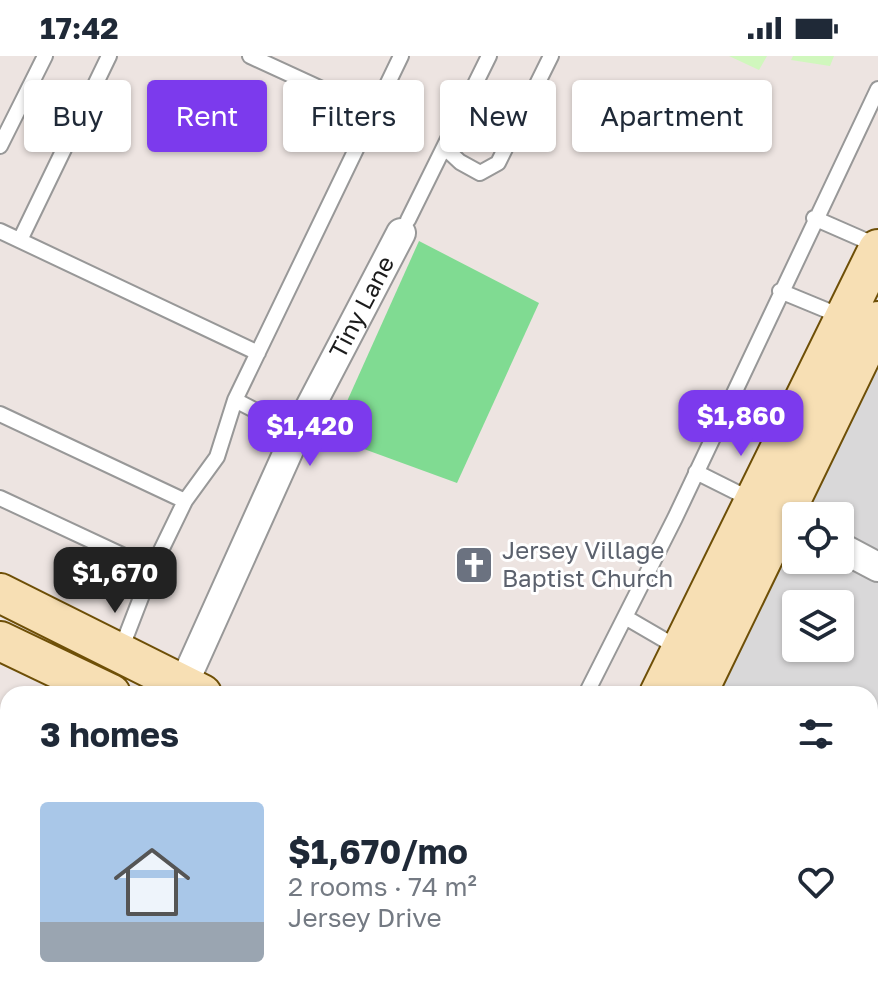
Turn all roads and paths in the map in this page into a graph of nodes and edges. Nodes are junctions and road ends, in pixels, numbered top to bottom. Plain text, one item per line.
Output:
1 (45, 56) edge
2 (109, 56) edge
3 (250, 56) edge
4 (401, 56) edge
5 (489, 56) edge
6 (551, 56) edge
7 (302, 80) edge
8 (390, 80) edge
9 (478, 80) edge
10 (539, 80) edge
11 (878, 89) edge
12 (874, 106) edge
13 (0, 146) edge
14 (355, 152) edge
15 (443, 152) edge
16 (449, 152) edge
17 (503, 152) edge
18 (814, 218) junction
19 (404, 226) joint
20 (0, 231) edge
21 (20, 240) junction
22 (878, 248) edge
23 (780, 291) junction
24 (861, 319) edge
25 (258, 353) junction
26 (235, 400) junction
27 (0, 414) edge
28 (297, 432) junction
29 (696, 472) junction
30 (0, 498) edge
31 (185, 501) junction
32 (778, 514) edge
33 (854, 554) edge
34 (878, 567) edge
35 (152, 569) junction
36 (0, 593) edge
37 (625, 617) junction
38 (0, 641) edge
39 (119, 652) junction
40 (696, 665) edge
41 (94, 686) edge
42 (179, 686) edge
43 (190, 686) edge
44 (590, 686) edge
45 (669, 686) edge

1 - 13 lane
2 - 21 lane
3 - 7 lane
4 - 8 lane
5 - 9 lane
6 - 10 lane
11 - 12 lane
12 - 18 lane
14 - 25 lane
15 - 19 lane
16 - 17 lane
18 - 22 lane
18 - 23 lane
19 - 28 street, Tiny Lane
20 - 21 lane
21 - 25 lane
22 - 24 street
23 - 24 lane
23 - 29 lane
24 - 32 street
25 - 26 lane
26 - 28 lane
26 - 31 lane
27 - 31 lane
28 - 43 street, Tiny Lane
29 - 32 lane
29 - 37 lane
30 - 35 lane
31 - 35 lane
32 - 40 street
33 - 34 street
35 - 39 lane
36 - 39 street
37 - 40 lane
37 - 44 lane
38 - 41 street
39 - 42 street
40 - 45 street

